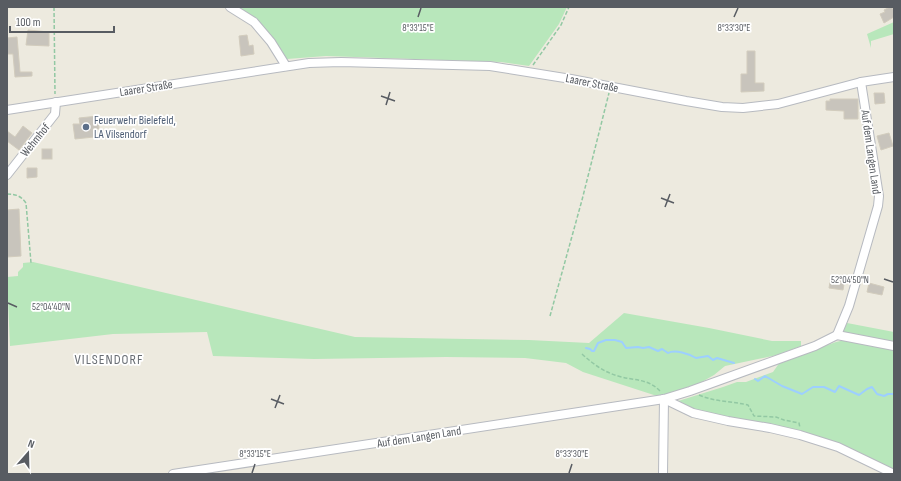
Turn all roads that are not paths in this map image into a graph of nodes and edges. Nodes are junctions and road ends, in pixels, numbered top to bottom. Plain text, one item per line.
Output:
1 (230, 7) edge
2 (286, 66) junction
3 (894, 77) edge
4 (861, 82) junction
5 (56, 102) junction
6 (7, 110) edge
7 (7, 175) edge
8 (837, 335) junction
9 (894, 346) edge
10 (667, 398) junction
11 (173, 474) edge
12 (664, 474) edge
13 (894, 474) edge

1 - 2 street
2 - 4 street, Laarer Straße
2 - 5 street, Laarer Straße
3 - 4 street, Laarer Straße
4 - 8 street, Auf dem Langen Land
5 - 6 street, Laarer Straße
5 - 7 street, Wehmhof
8 - 9 street
8 - 10 street, Auf dem Langen Land
10 - 11 street, Auf dem Langen Land
10 - 12 street
10 - 13 street

